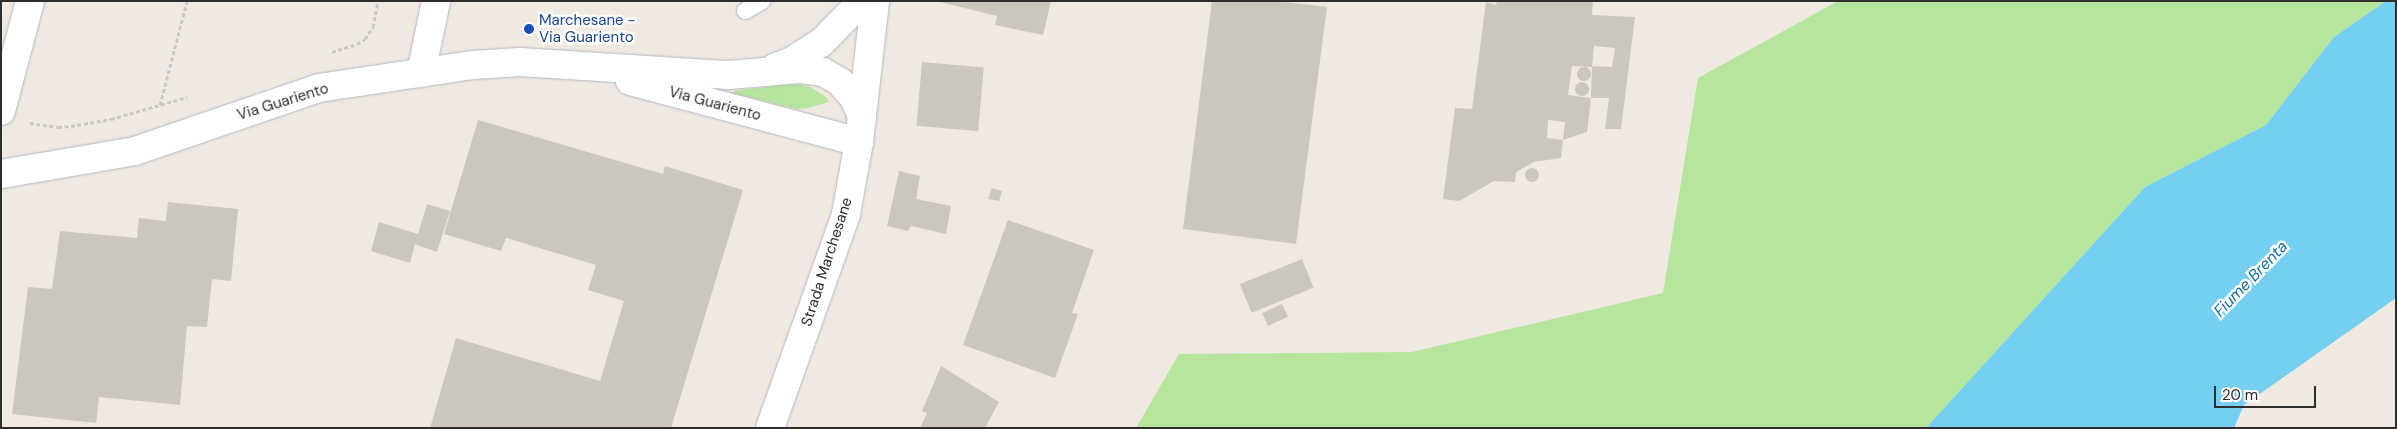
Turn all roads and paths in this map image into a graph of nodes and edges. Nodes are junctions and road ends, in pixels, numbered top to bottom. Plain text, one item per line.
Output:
1 (30, 1) edge
2 (187, 1) edge
3 (378, 1) edge
4 (436, 1) edge
5 (762, 1) edge
6 (862, 1) edge
7 (875, 1) edge
8 (745, 11) dead end
9 (329, 53) dead end
10 (570, 65) junction
11 (761, 72) junction
12 (421, 73) junction
13 (188, 97) dead end
14 (160, 105) junction
15 (1, 111) edge
16 (862, 116) junction
17 (27, 122) dead end
18 (859, 142) junction
19 (1, 174) edge
20 (770, 428) edge

1 - 15 street
2 - 14 path
3 - 9 path
4 - 12 street
5 - 8 lane
6 - 11 street, Via Guariento
7 - 16 street, Strada Marchesane
10 - 11 street, Via Guariento
10 - 12 street, Via Guariento
10 - 18 street, Via Guariento
11 - 16 street, Via Guariento
12 - 19 street, Via Guariento
13 - 14 path
14 - 17 path
16 - 18 street, Strada Marchesane
18 - 20 street, Strada Marchesane

